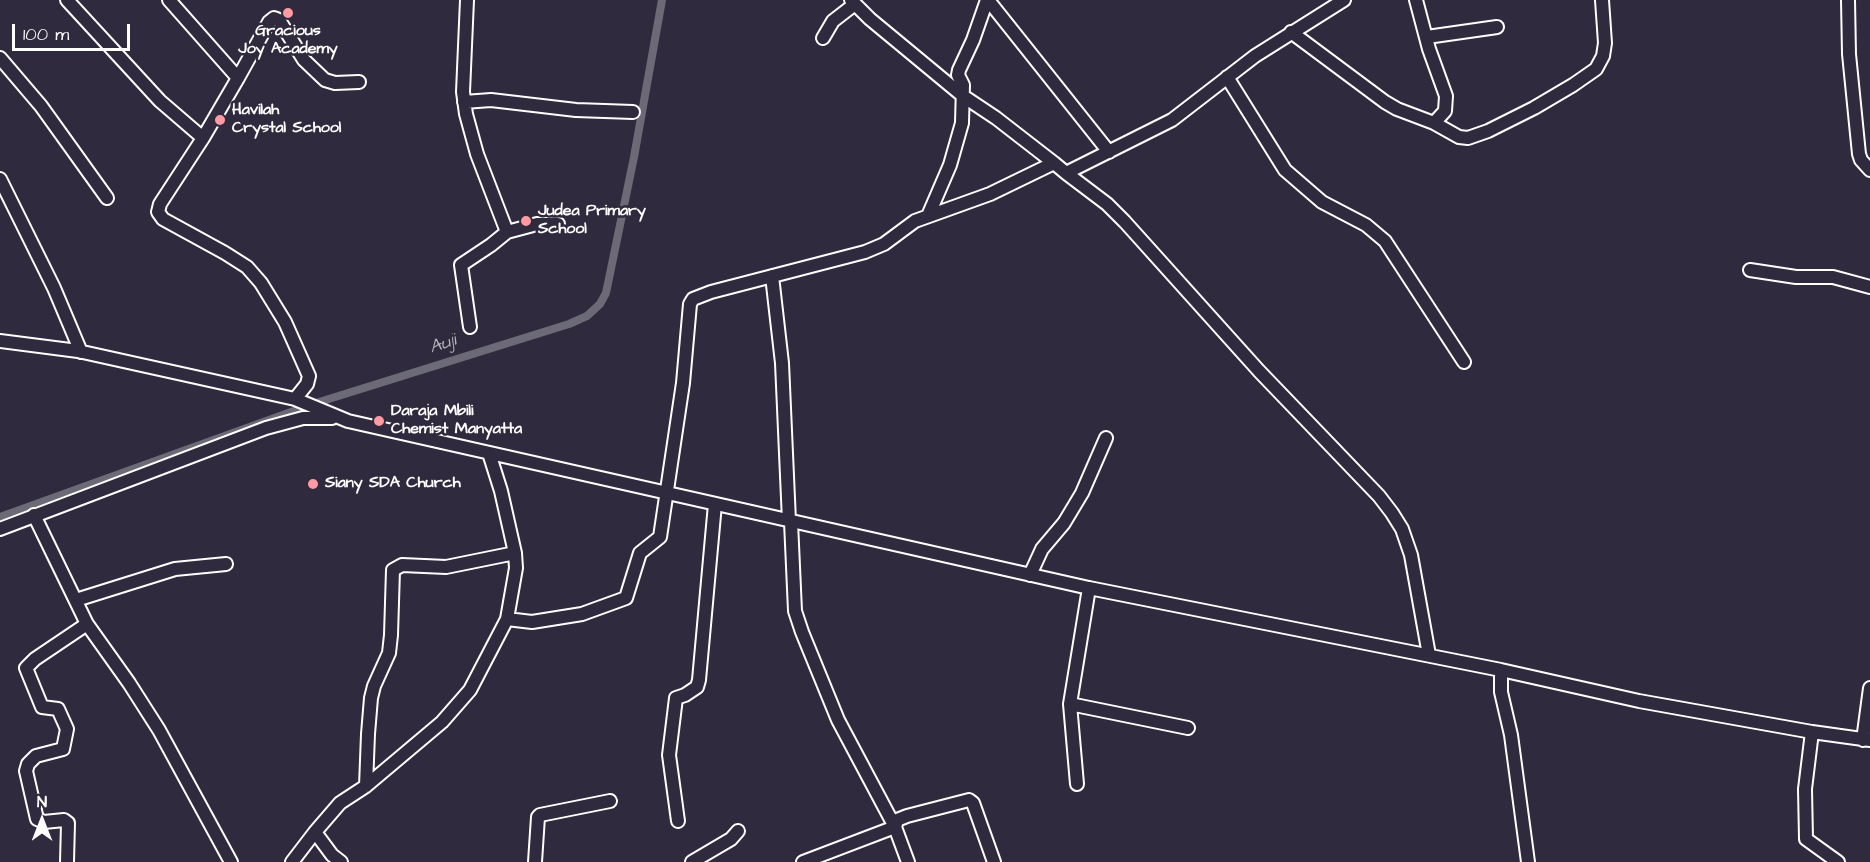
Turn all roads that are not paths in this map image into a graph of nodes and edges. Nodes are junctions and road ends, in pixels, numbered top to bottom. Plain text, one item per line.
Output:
1 (67, 0) edge
2 (169, 0) edge
3 (466, 0) edge
4 (987, 0) edge
5 (1344, 0) edge
6 (1416, 0) edge
7 (1602, 0) edge
8 (1848, 0) edge
9 (853, 2) edge
10 (1497, 27) dead end
11 (1291, 32) junction
12 (1427, 37) junction
13 (824, 38) dead end
14 (0, 58) edge
15 (238, 78) junction
16 (1227, 78) junction
17 (359, 82) dead end
18 (963, 96) junction
19 (464, 102) junction
20 (633, 112) dead end
21 (1434, 123) junction
22 (203, 138) junction
23 (1109, 152) junction
24 (1054, 163) junction
25 (1870, 170) edge
26 (1066, 173) junction
27 (0, 179) edge
28 (107, 198) dead end
29 (5, 201) edge
30 (928, 216) junction
31 (558, 224) dead end
32 (507, 232) junction
33 (1750, 270) dead end
34 (772, 276) junction
35 (1870, 287) edge
36 (470, 327) dead end
37 (0, 341) edge
38 (81, 352) junction
39 (1464, 362) dead end
40 (297, 400) junction
41 (339, 418) junction
42 (1106, 438) dead end
43 (489, 453) junction
44 (666, 493) junction
45 (715, 504) junction
46 (34, 515) junction
47 (790, 521) junction
48 (0, 528) edge
49 (515, 553) junction
50 (226, 564) dead end
51 (1030, 575) junction
52 (1089, 588) junction
53 (76, 600) junction
54 (507, 619) junction
55 (87, 624) junction
56 (1429, 655) junction
57 (1501, 670) junction
58 (1870, 688) edge
59 (1071, 704) junction
60 (1188, 728) dead end
61 (1812, 732) junction
62 (1867, 740) edge
63 (1077, 784) dead end
64 (366, 786) junction
65 (610, 801) dead end
66 (678, 821) dead end
67 (895, 827) junction
68 (738, 831) dead end
69 (315, 832) junction
70 (67, 862) edge
71 (231, 862) edge
72 (292, 862) edge
73 (341, 862) edge
74 (535, 862) edge
75 (692, 862) edge
76 (803, 862) edge
77 (908, 862) edge
78 (994, 862) edge
79 (1528, 862) edge
80 (1838, 862) edge

1 - 22 street
2 - 15 street
3 - 19 street
4 - 18 street
4 - 23 street
5 - 11 street
6 - 12 street
7 - 21 street
8 - 25 street
9 - 13 street
9 - 18 street
10 - 12 street
11 - 16 street
11 - 21 street
12 - 21 street
14 - 28 street
15 - 17 street
15 - 22 street
16 - 23 street
16 - 39 street
18 - 24 street
18 - 30 street
19 - 20 street
19 - 32 street
22 - 40 street
23 - 26 street
24 - 26 street
24 - 30 street
26 - 56 street
27 - 29 street
29 - 38 street
30 - 34 street
31 - 32 street
32 - 36 street
33 - 35 street
34 - 44 street
34 - 47 street
37 - 38 street
38 - 40 street
40 - 41 street
41 - 43 street
41 - 46 street
42 - 51 street
43 - 44 street
43 - 49 street
44 - 45 street
44 - 54 street
45 - 47 street
45 - 66 street
46 - 48 street
46 - 53 street
47 - 51 street
47 - 67 street
49 - 54 street
49 - 64 street
50 - 53 street
51 - 52 street
52 - 56 street
52 - 59 street
53 - 55 street
54 - 64 street
55 - 70 street
55 - 71 street
56 - 57 street
57 - 61 street
57 - 79 street
58 - 62 street
59 - 60 street
59 - 63 street
61 - 62 street
61 - 80 street
64 - 69 street
65 - 74 street
67 - 76 street
67 - 77 street
67 - 78 street
68 - 75 street
69 - 72 street
69 - 73 street

